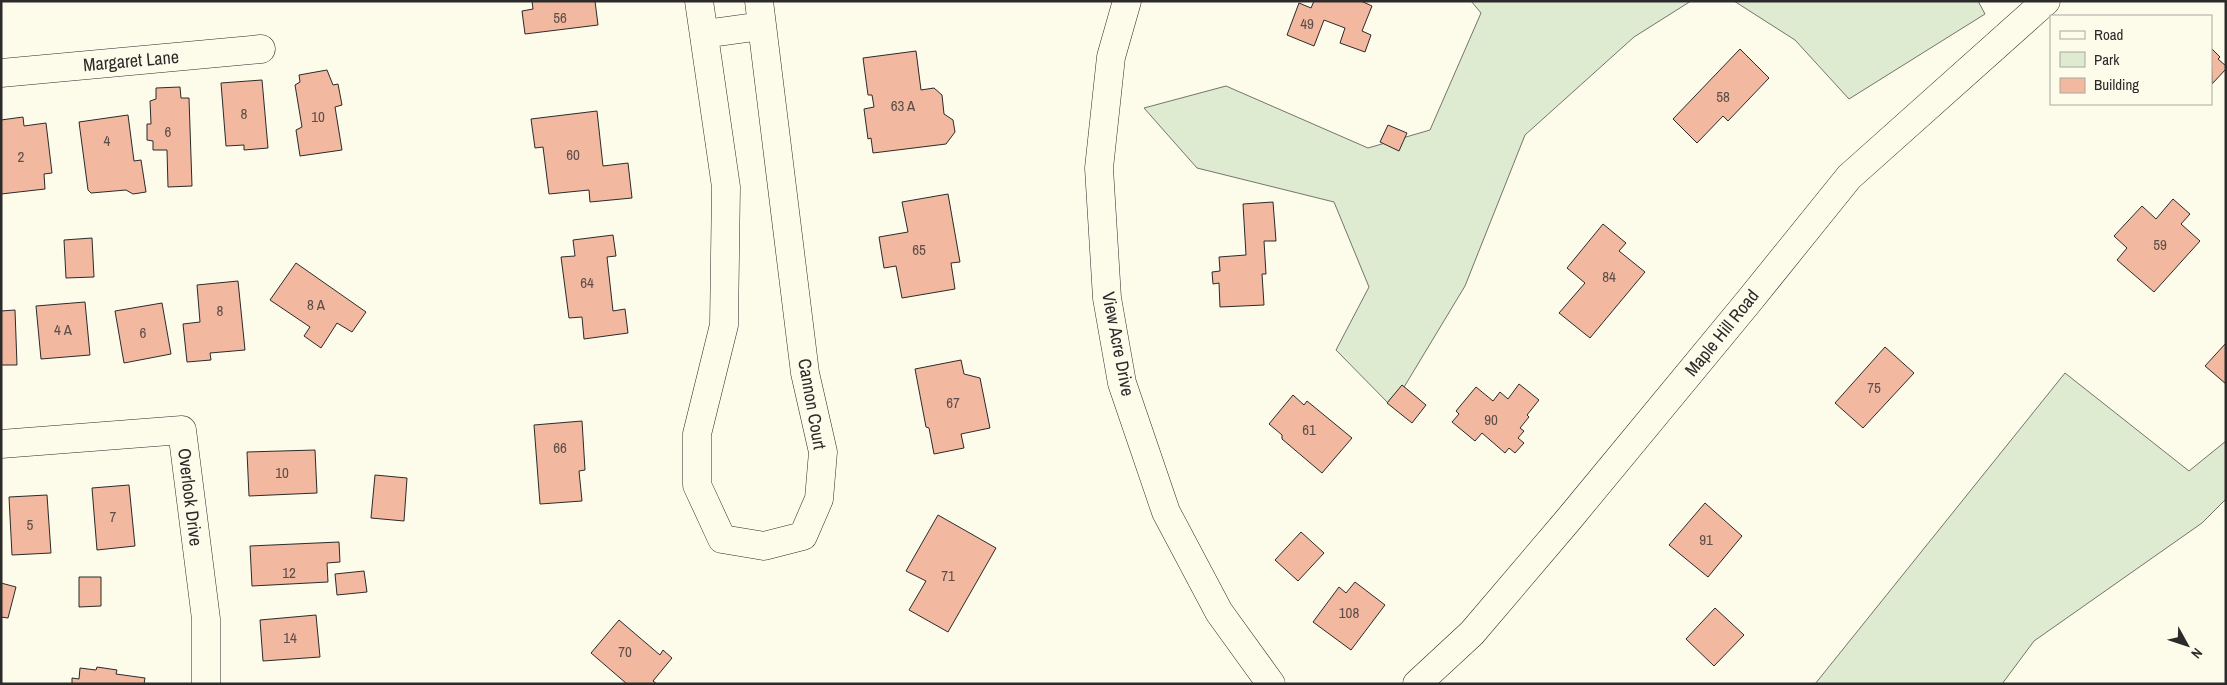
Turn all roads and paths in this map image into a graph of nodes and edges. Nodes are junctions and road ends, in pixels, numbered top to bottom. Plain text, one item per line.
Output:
1 (699, 1) edge
2 (1127, 1) edge
3 (2046, 1) edge
4 (761, 14) edge
5 (704, 34) junction
6 (261, 49) dead end
7 (1, 73) edge
8 (1, 444) edge
9 (206, 684) edge
10 (1271, 684) edge
11 (1417, 684) edge

1 - 5 street, Cannon Court
2 - 10 street, View Acre Drive
3 - 11 street, Maple Hill Road
4 - 5 street
4 - 5 street, Cannon Court
6 - 7 street, Margaret Lane
8 - 9 street, Overlook Drive

